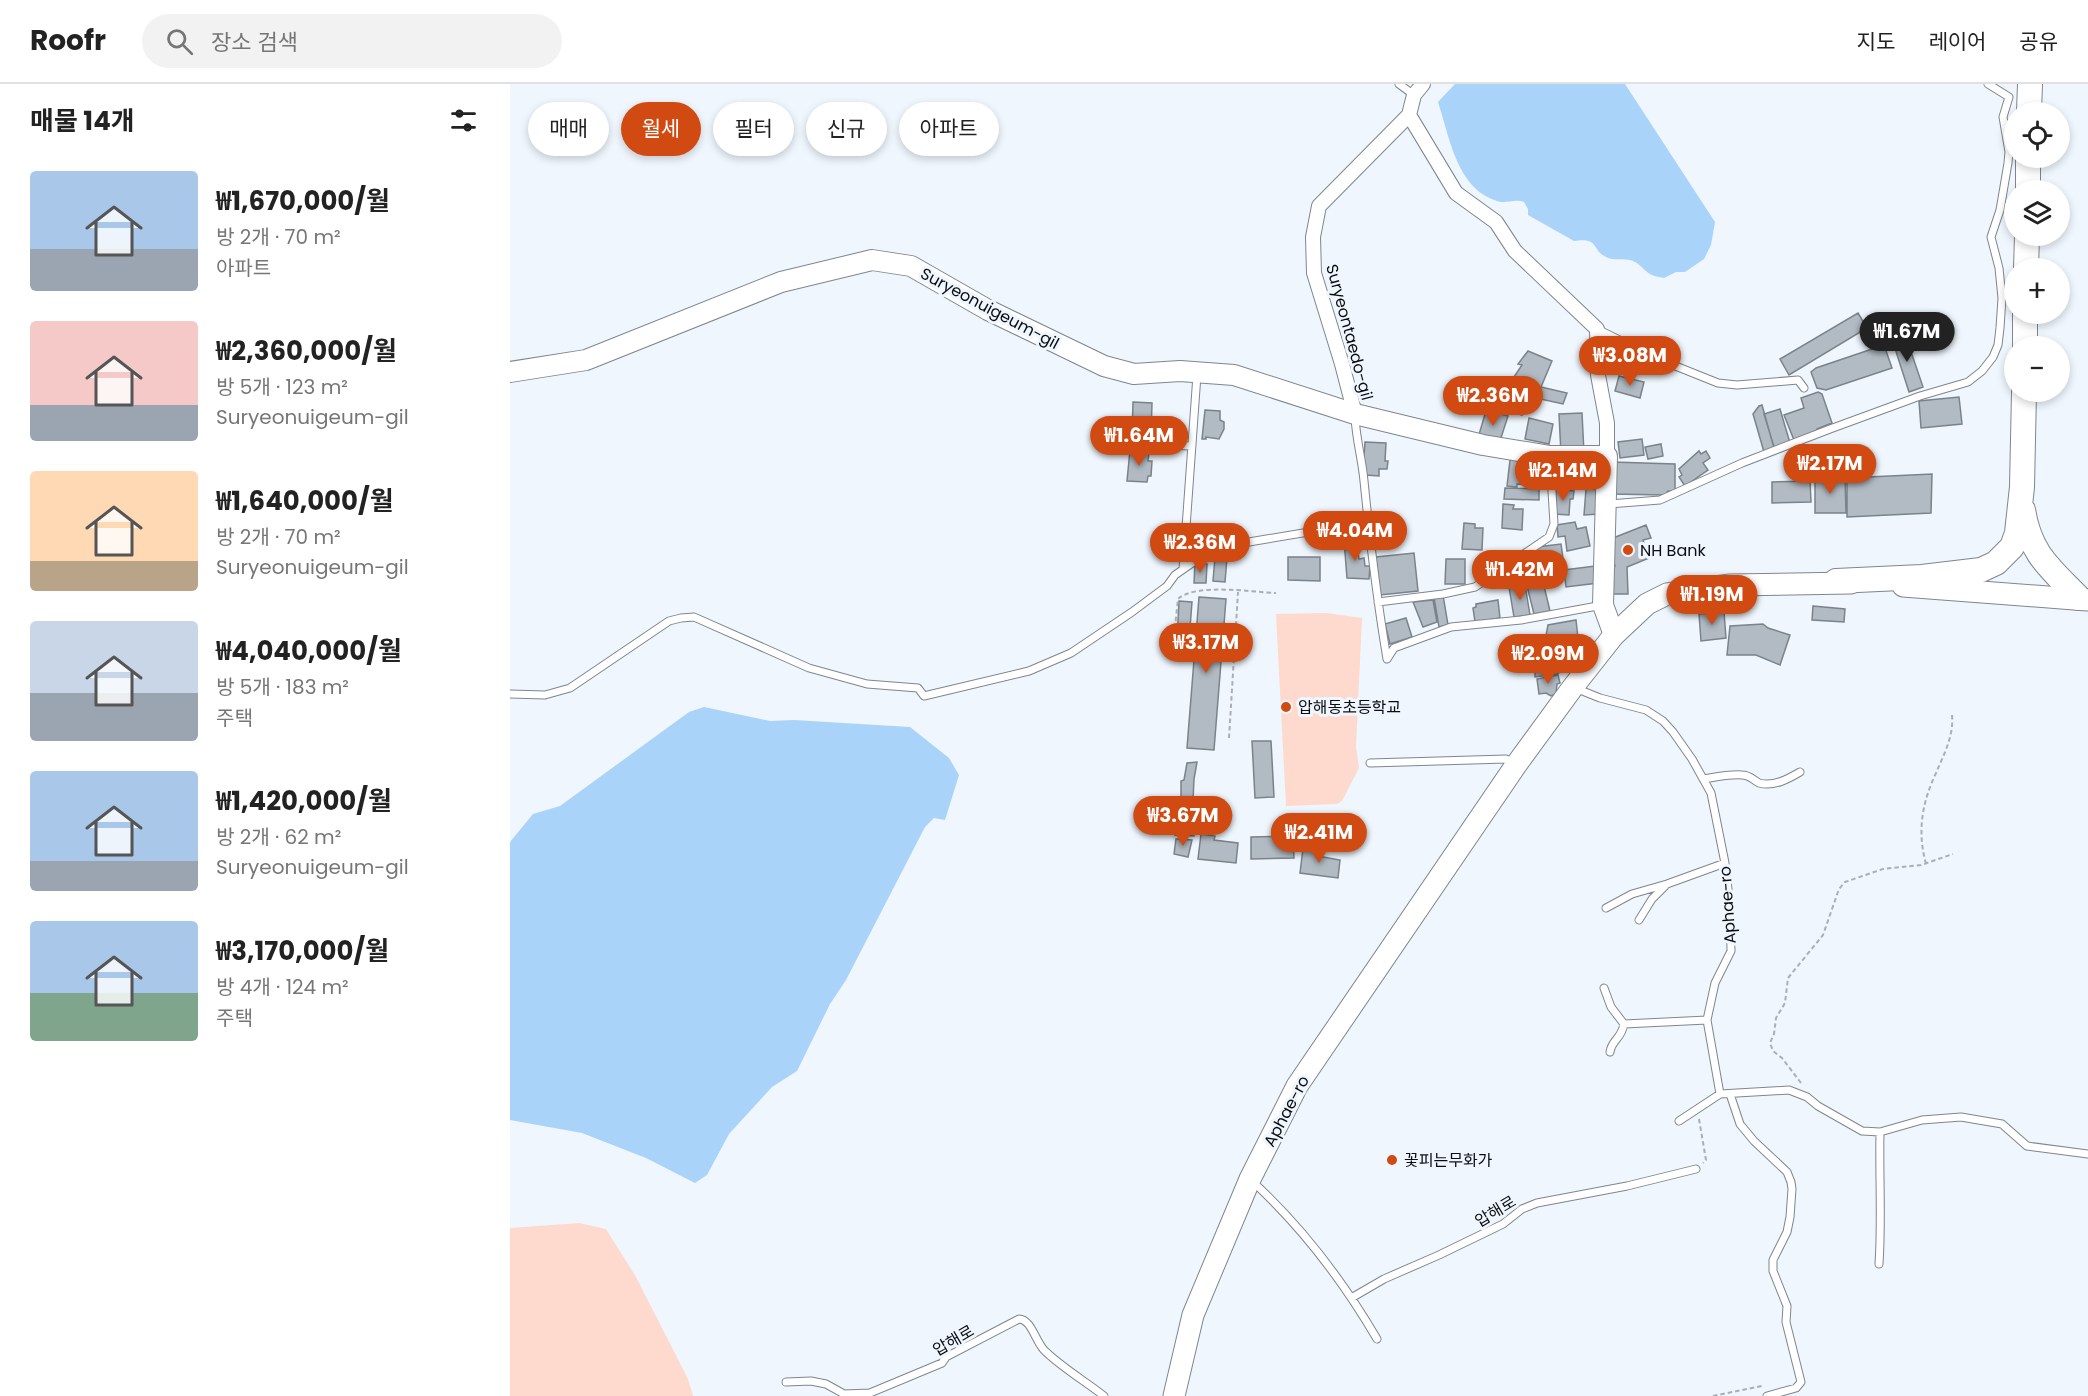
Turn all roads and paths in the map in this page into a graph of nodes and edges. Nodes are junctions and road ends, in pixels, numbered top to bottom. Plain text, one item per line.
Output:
1 (1399, 84) edge
2 (1988, 84) edge
3 (2030, 84) edge
4 (1419, 89) edge
5 (2029, 102) edge
6 (1409, 115) junction
7 (1597, 329) junction
8 (510, 372) edge
9 (1197, 372) junction
10 (1804, 388) dead end
11 (2024, 402) edge
12 (1355, 414) junction
13 (1132, 444) dead end
14 (1192, 446) junction
15 (1550, 456) junction
16 (1607, 456) junction
17 (2022, 487) junction
18 (1606, 504) junction
19 (1368, 522) junction
20 (1183, 570) junction
21 (1836, 581) junction
22 (1238, 592) junction
23 (1276, 593) dead end
24 (2083, 599) edge
25 (1378, 602) junction
26 (1603, 605) junction
27 (1614, 635) junction
28 (1174, 636) dead end
29 (1573, 687) junction
30 (510, 694) edge
31 (1952, 715) dead end
32 (1229, 738) dead end
33 (1370, 763) dead end
34 (1516, 765) junction
35 (1800, 772) dead end
36 (1704, 779) junction
37 (1953, 854) dead end
38 (1725, 863) junction
39 (1926, 864) junction
40 (1667, 884) junction
41 (1606, 908) dead end
42 (1639, 920) dead end
43 (1604, 988) dead end
44 (1707, 1020) junction
45 (1624, 1024) junction
46 (1610, 1052) dead end
47 (1720, 1094) junction
48 (1730, 1094) junction
49 (1807, 1097) junction
50 (1698, 1111) junction
51 (1680, 1121) dead end
52 (1880, 1132) junction
53 (2088, 1154) edge
54 (1696, 1169) joint
55 (1250, 1179) junction
56 (1879, 1264) dead end
57 (1353, 1297) junction
58 (1377, 1339) dead end
59 (786, 1382) dead end
60 (1767, 1385) dead end
61 (1104, 1396) edge
62 (1174, 1396) edge
63 (1713, 1396) edge
64 (1767, 1396) edge

1 - 4 lane
2 - 18 lane
3 - 5 highway
4 - 6 street
6 - 7 street
6 - 12 street, Suryeontaedo-gil
7 - 10 lane
7 - 16 street
8 - 9 street, Suryeonuigeum-gil
9 - 12 street, Suryeonuigeum-gil
9 - 14 lane
11 - 17 highway
12 - 15 street, Suryeonuigeum-gil
12 - 19 lane
13 - 14 lane
14 - 20 lane
15 - 16 street, Suryeonuigeum-gil
15 - 25 lane
16 - 18 street
17 - 21 highway
17 - 24 highway
18 - 26 street
19 - 20 lane
19 - 25 lane
20 - 30 lane
21 - 24 main road, Aphae-ro
21 - 27 main road, Aphae-ro
22 - 23 path
22 - 28 path
22 - 32 path
25 - 26 lane
26 - 27 street
27 - 29 main road, Aphae-ro
29 - 34 main road, Aphae-ro
29 - 36 lane, Aphae-ro
31 - 39 path
33 - 34 lane
34 - 55 main road, Aphae-ro
35 - 36 lane
36 - 38 lane, Aphae-ro
37 - 39 path
38 - 40 lane
38 - 44 lane, Aphae-ro
39 - 49 path
40 - 41 lane
40 - 42 lane
43 - 45 lane
44 - 45 lane
44 - 47 lane, Aphae-ro
45 - 46 lane
47 - 48 lane
47 - 50 lane
48 - 49 lane
48 - 64 lane
49 - 52 lane
50 - 51 lane
50 - 54 path
52 - 53 lane
52 - 56 lane
54 - 57 lane, 압해로
55 - 57 lane
55 - 62 main road, Aphae-ro
57 - 58 lane
59 - 61 lane, 압해로
60 - 63 path

